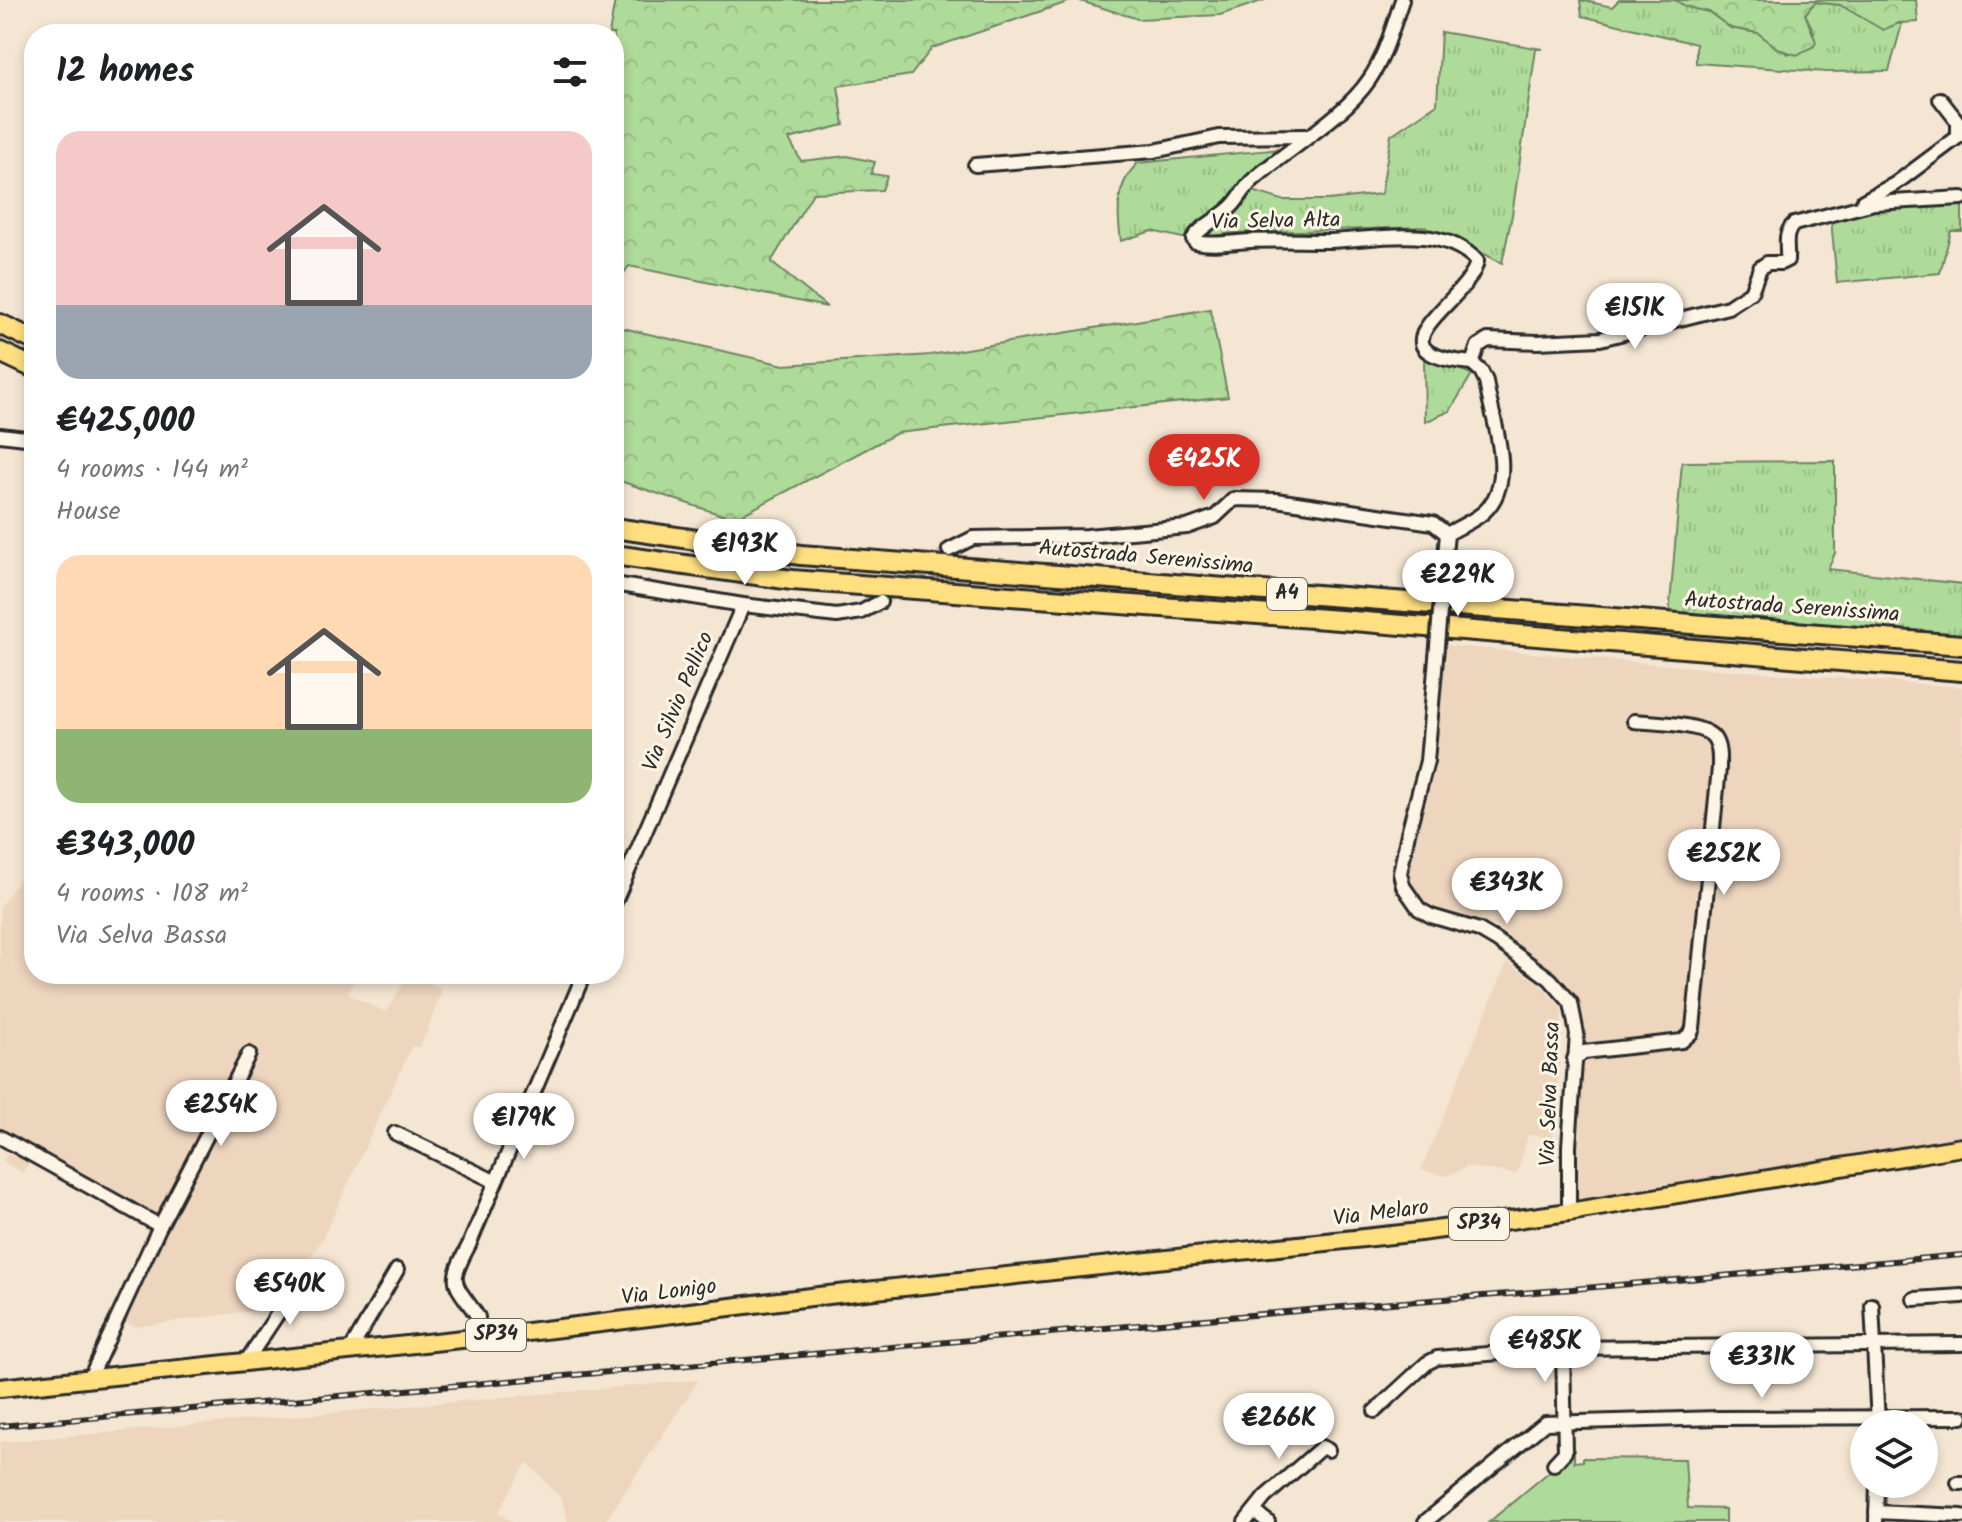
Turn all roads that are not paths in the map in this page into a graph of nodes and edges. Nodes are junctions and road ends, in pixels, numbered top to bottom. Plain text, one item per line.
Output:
1 (1402, 0) edge
2 (1940, 99) dead end
3 (1306, 136) junction
4 (975, 165) dead end
5 (1962, 198) edge
6 (1850, 208) junction
7 (0, 324) edge
8 (24, 335) edge
9 (0, 352) edge
10 (24, 363) edge
11 (1472, 363) junction
12 (0, 435) edge
13 (24, 438) edge
14 (624, 530) edge
15 (1447, 534) junction
16 (949, 550) tunnel mouth
17 (624, 557) edge
18 (624, 586) edge
19 (880, 602) tunnel mouth
20 (743, 605) junction
21 (1962, 645) edge
22 (1962, 671) edge
23 (1634, 721) dead end
24 (624, 881) edge
25 (580, 984) edge
26 (249, 1054) dead end
27 (1574, 1063) junction
28 (395, 1133) dead end
29 (0, 1137) edge
30 (1962, 1147) edge
31 (494, 1181) junction
32 (1569, 1212) junction
33 (160, 1226) junction
34 (397, 1270) dead end
35 (306, 1271) dead end
36 (993, 1279) joint
37 (1962, 1296) edge
38 (1914, 1299) dead end
39 (1872, 1305) dead end
40 (478, 1337) junction
41 (1875, 1344) junction
42 (1962, 1344) edge
43 (1563, 1348) junction
44 (351, 1349) junction
45 (245, 1363) junction
46 (90, 1378) junction
47 (0, 1388) edge
48 (1878, 1410) edge
49 (1375, 1411) dead end
50 (1962, 1417) edge
51 (1938, 1418) edge
52 (1563, 1420) junction
53 (1850, 1420) edge
54 (1328, 1450) dead end
55 (1554, 1464) dead end
56 (1254, 1511) junction
57 (1962, 1516) edge
58 (1876, 1517) edge
59 (1945, 1519) edge
60 (1245, 1522) edge
61 (1268, 1522) edge
62 (1425, 1522) edge

1 - 3 street, Via Selva Alta
2 - 6 street
3 - 4 street
3 - 11 street, Via Selva Alta
5 - 6 street
6 - 11 street
7 - 8 highway
9 - 10 highway
11 - 15 street
12 - 13 street
14 - 21 highway, Autostrada Serenissima / A4
15 - 16 street
15 - 27 street, Via Selva Bassa, bridge
17 - 22 highway, A4
18 - 20 street
19 - 20 street
20 - 24 street, Via Silvio Pellico
23 - 27 street
25 - 31 street
26 - 33 street
27 - 32 street, Via Selva Bassa
28 - 31 street
29 - 33 street
30 - 32 main road, Via Melaro / SP34
31 - 40 street
32 - 36 main road, Via Melaro / SP34
33 - 46 street
34 - 44 street
35 - 45 street
36 - 40 main road, Via Lonigo / SP34
37 - 38 street
39 - 41 street
40 - 44 main road, Via Lonigo / SP34
41 - 42 street
41 - 43 street
41 - 48 street
43 - 49 street
43 - 52 street
44 - 45 main road, Via Lonigo / SP34
45 - 46 main road, Via Lonigo / SP34
46 - 47 main road, Via Lonigo / SP34
50 - 51 street
52 - 53 street
52 - 55 street
52 - 62 street
54 - 56 street
56 - 60 street
56 - 61 street
57 - 59 street
58 - 59 street

